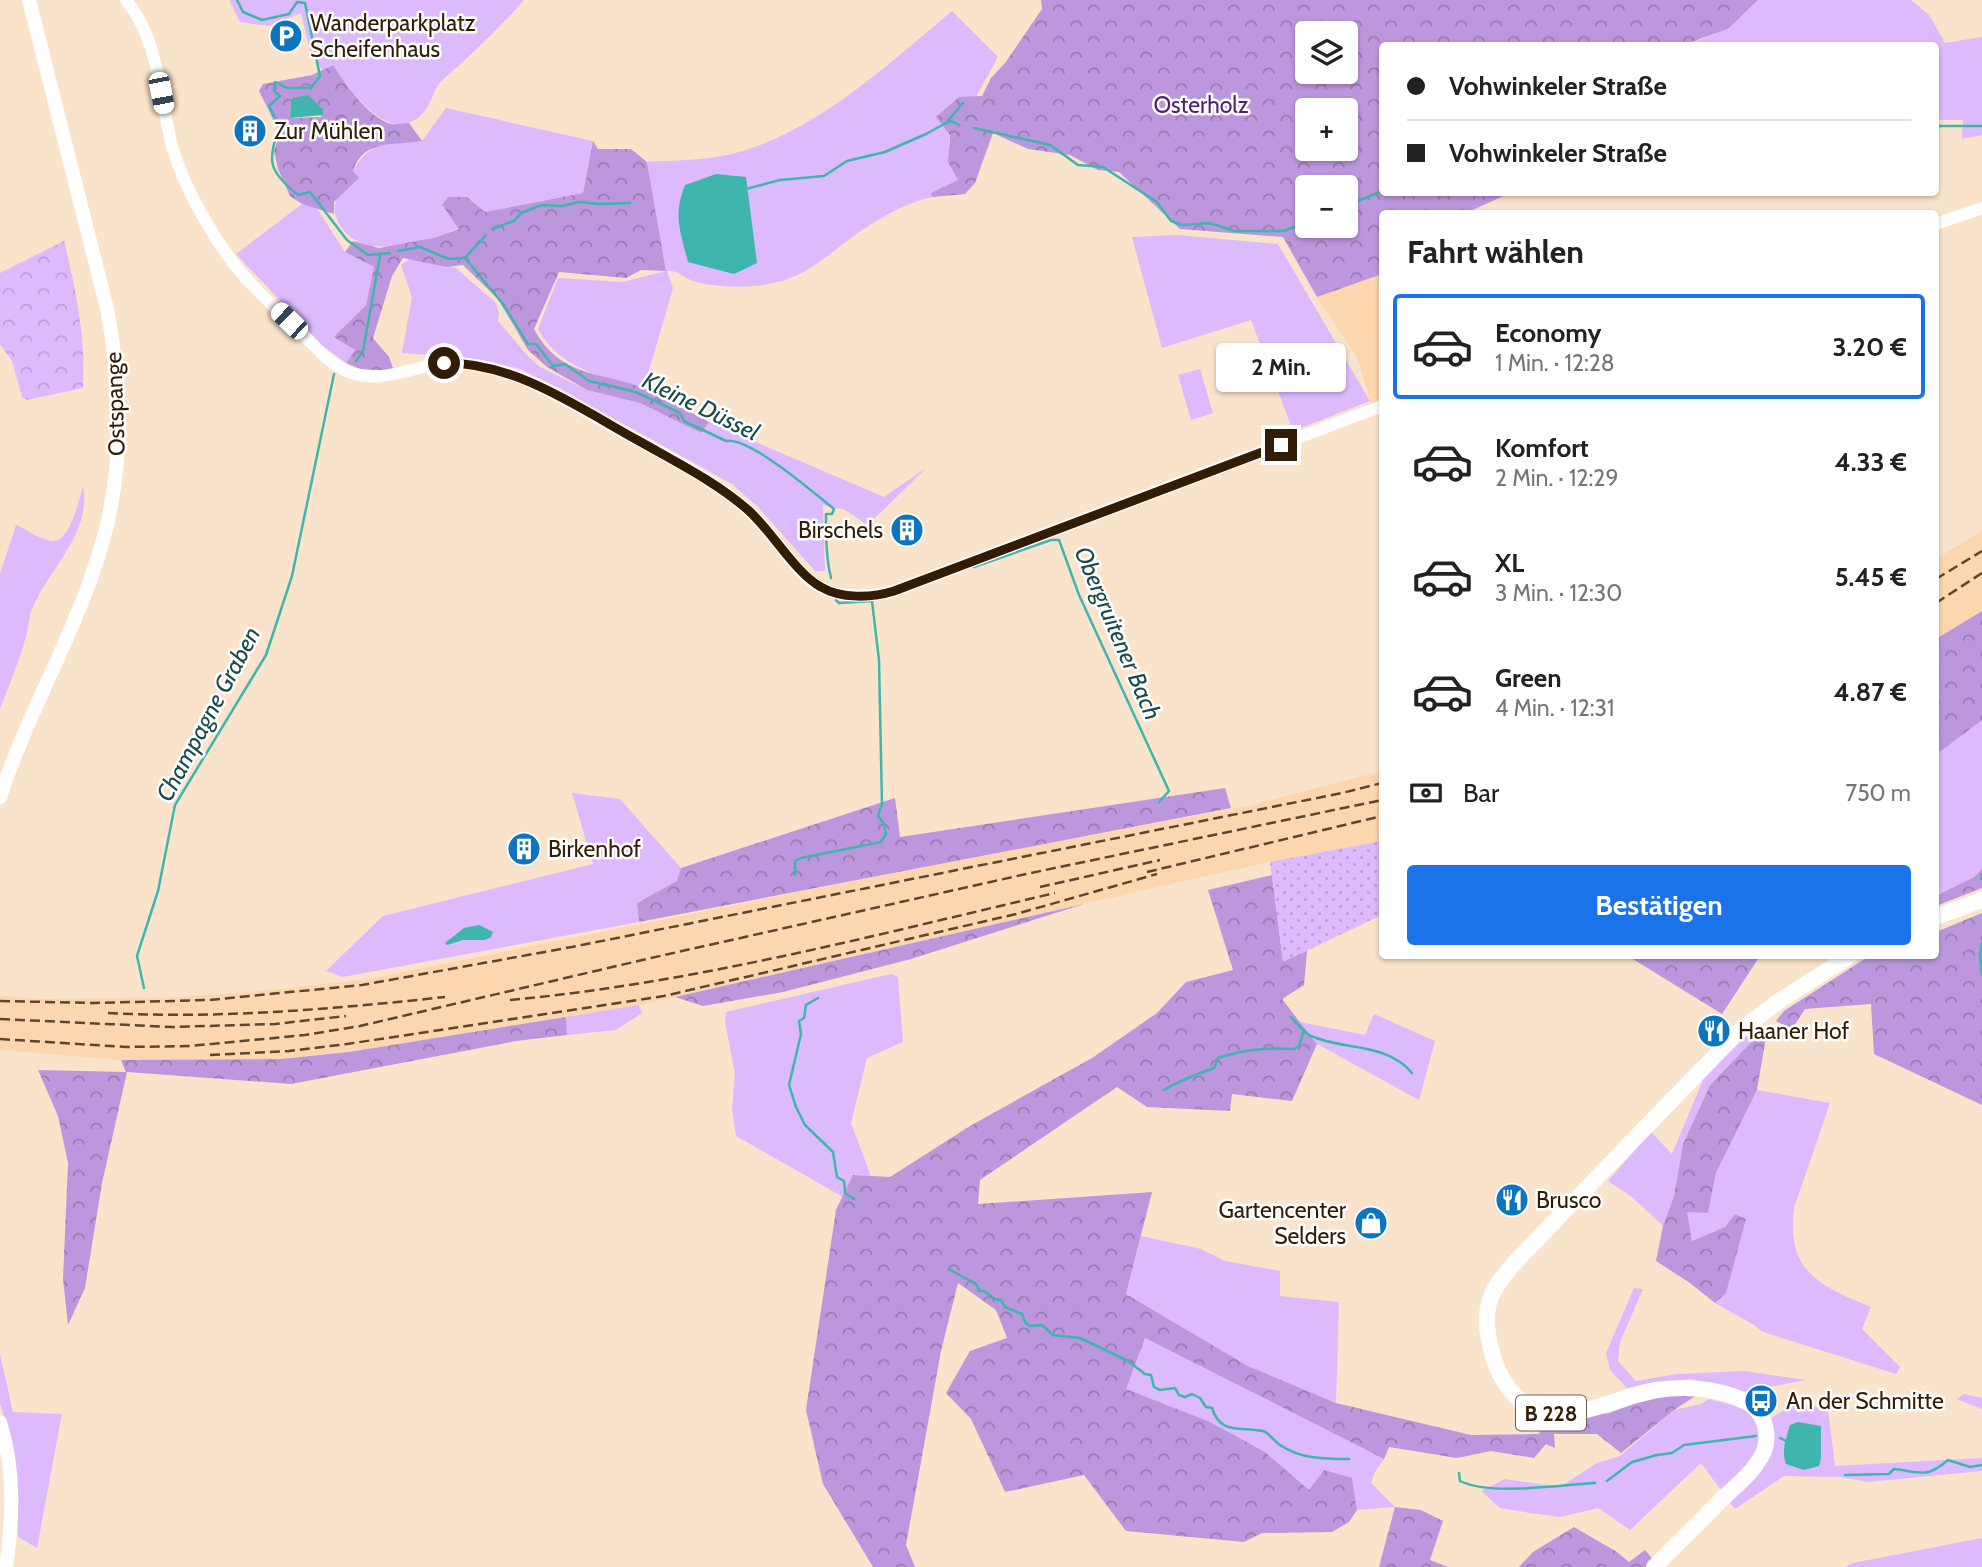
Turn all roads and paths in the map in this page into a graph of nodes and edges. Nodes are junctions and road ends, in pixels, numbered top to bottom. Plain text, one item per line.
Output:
1 (29, 0) edge
2 (127, 0) edge
3 (1982, 208) edge
4 (1939, 223) edge
5 (1379, 407) edge
6 (0, 797) edge
7 (1982, 900) edge
8 (1939, 916) edge
9 (1845, 959) edge
10 (0, 1422) edge
11 (6, 1567) edge
12 (1654, 1567) edge

1 - 6 main road, Ostspange
2 - 5 street
3 - 4 street
7 - 8 main road
9 - 12 main road, B 228
10 - 11 main road

